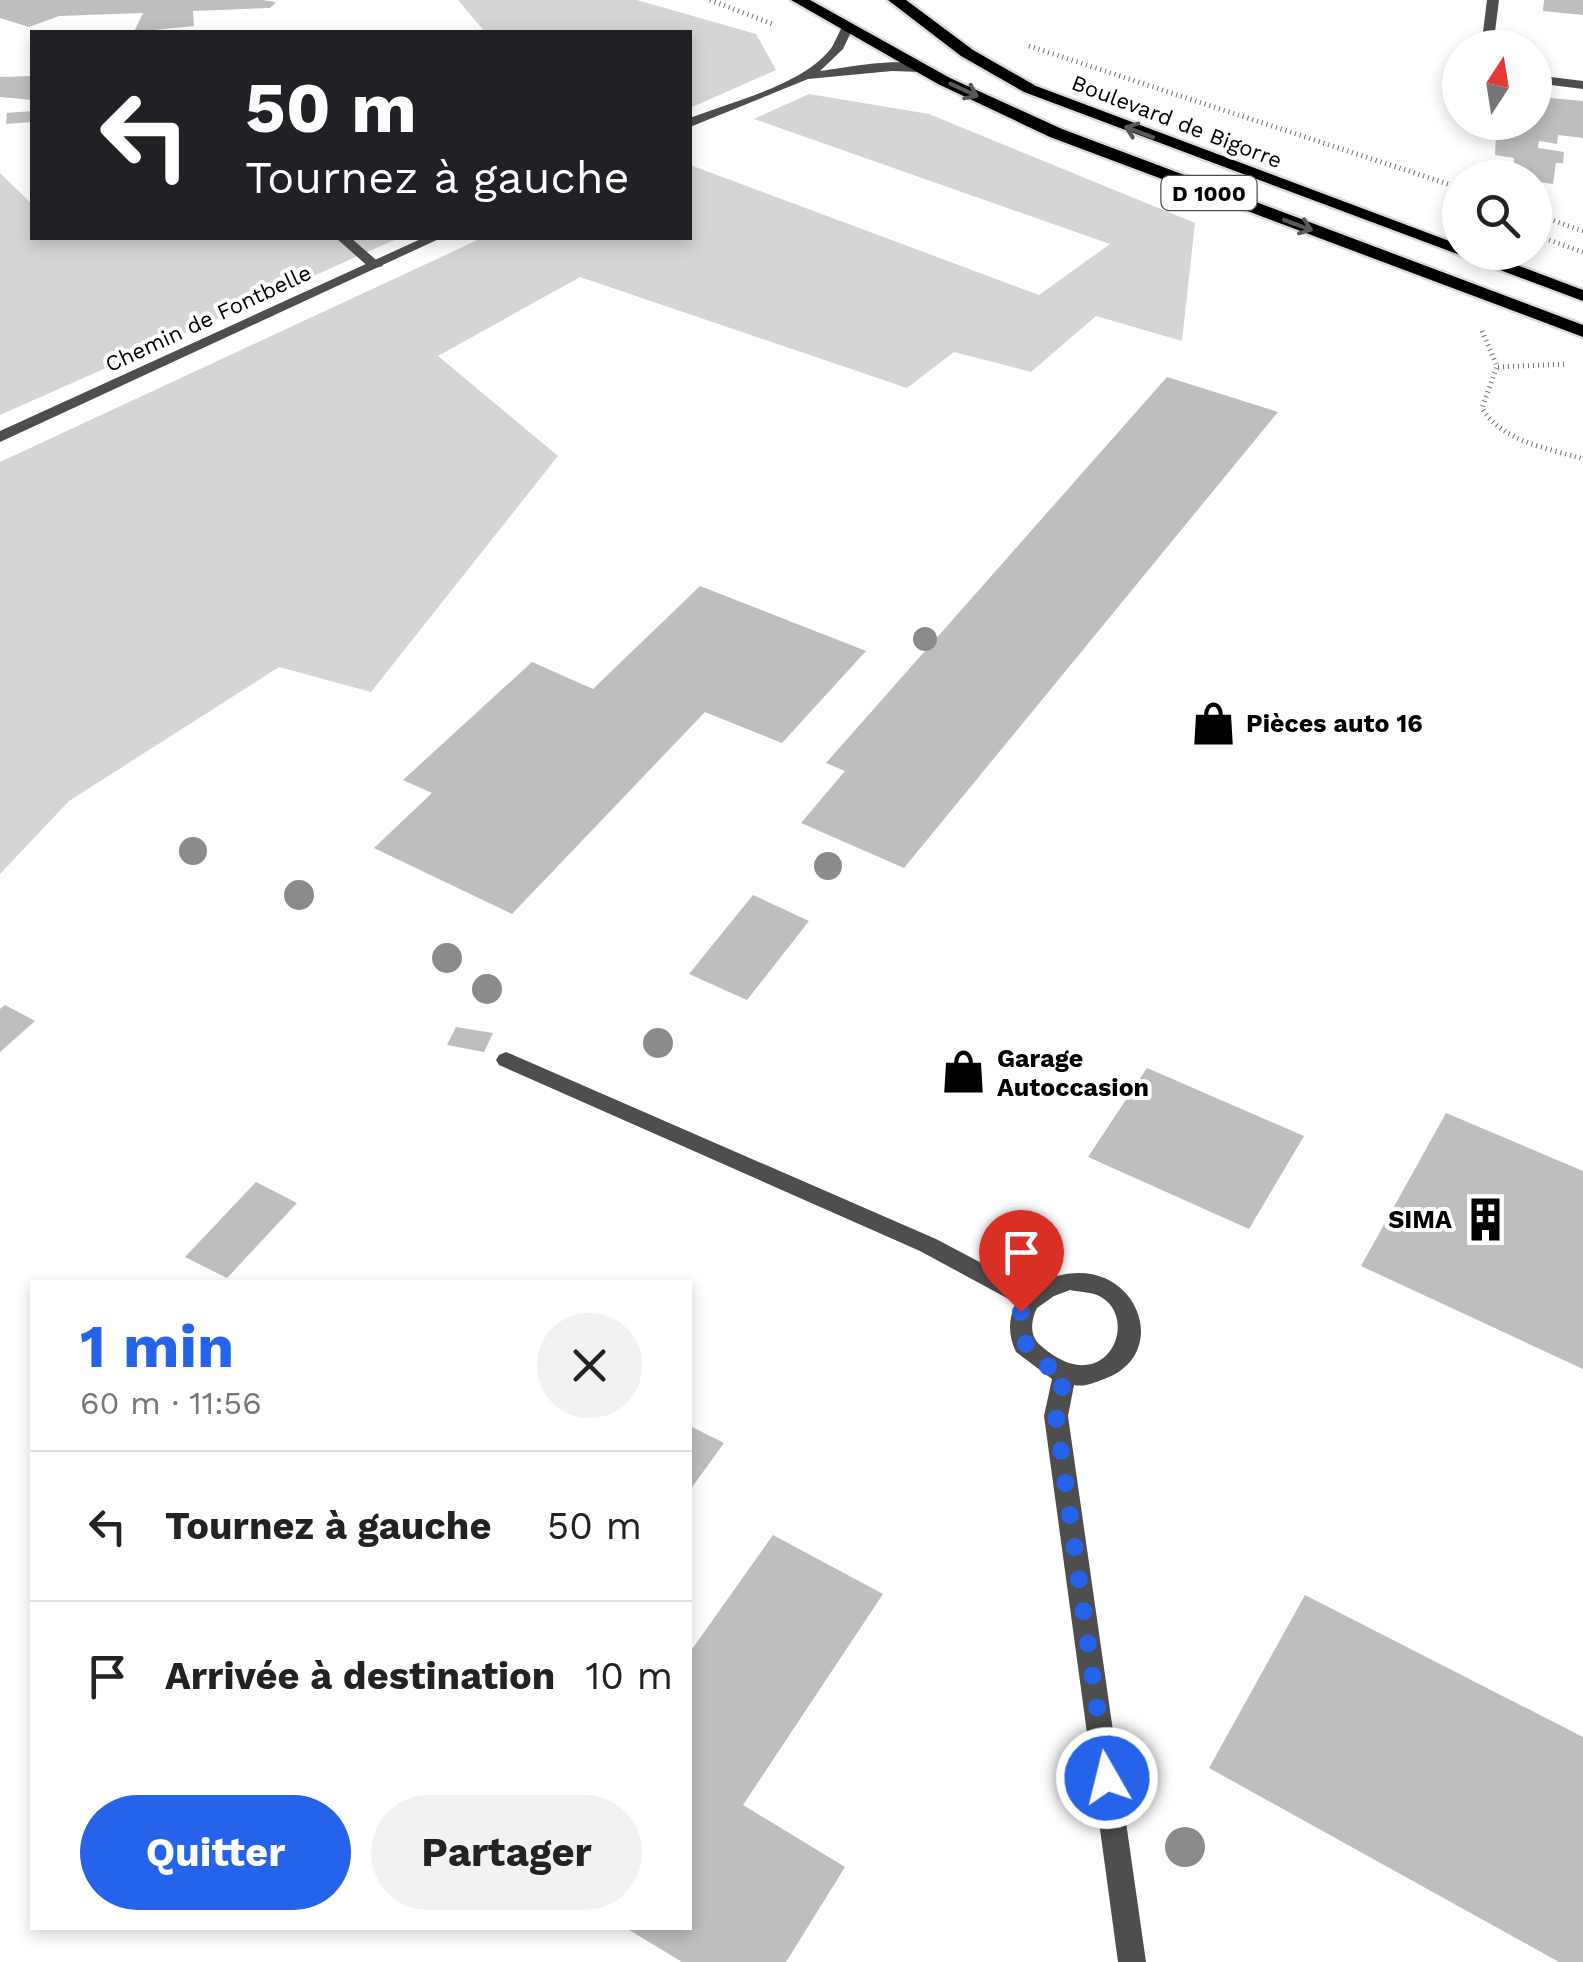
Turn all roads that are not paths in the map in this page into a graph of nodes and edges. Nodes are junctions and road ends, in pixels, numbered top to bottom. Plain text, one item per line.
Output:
1 (800, 0) edge
2 (896, 0) edge
3 (1493, 0) edge
4 (847, 28) junction
5 (1489, 30) edge
6 (921, 68) junction
7 (800, 79) junction
8 (1552, 81) edge
9 (1583, 84) edge
10 (692, 122) edge
11 (344, 240) edge
12 (430, 240) edge
13 (1442, 244) edge
14 (376, 266) junction
15 (1512, 270) edge
16 (1583, 296) edge
17 (1583, 331) edge
18 (0, 438) edge
19 (506, 1060) dead end
20 (1028, 1299) junction
21 (1065, 1373) junction
22 (1132, 1962) edge

1 - 4 main road, D 1000
13 -> 2 main road, Boulevard de Bigorre / D 1000
3 - 5 street
4 - 6 main road, D 1000
4 - 7 street
6 - 7 street
6 -> 17 main road, D 1000
7 - 10 street
8 - 9 street
11 - 14 street
12 - 14 street, Chemin de Fontbelle
14 - 18 street, Chemin de Fontbelle
15 - 16 main road, Boulevard de Bigorre / D 1000
19 - 20 street
20 - 21 street
20 - 21 street
21 - 22 street

